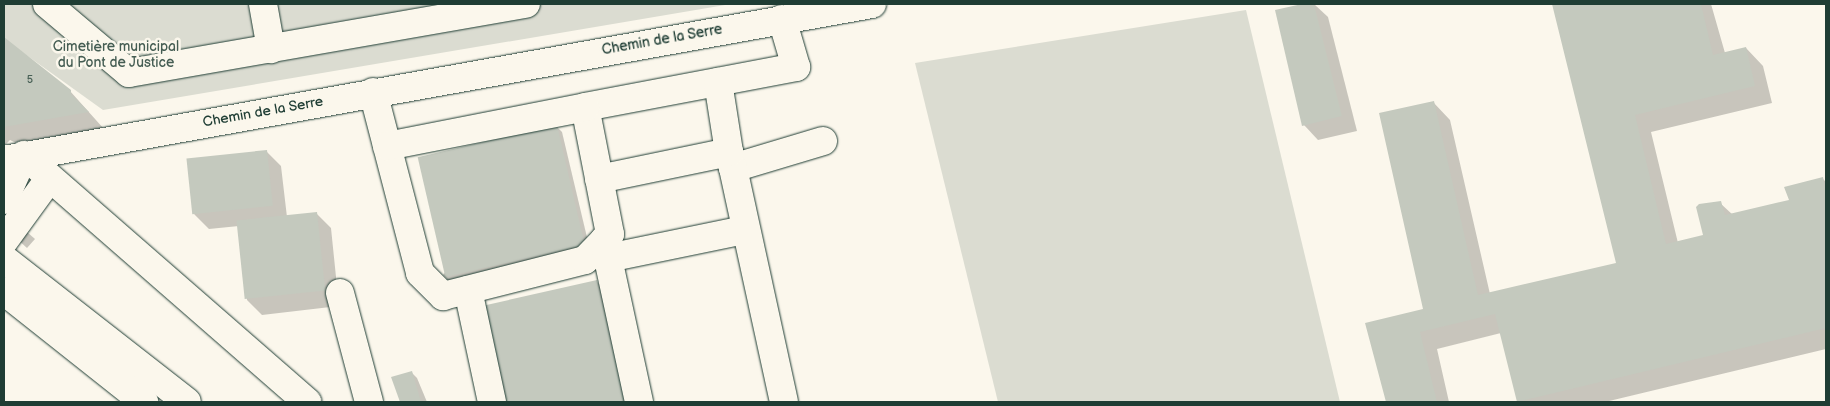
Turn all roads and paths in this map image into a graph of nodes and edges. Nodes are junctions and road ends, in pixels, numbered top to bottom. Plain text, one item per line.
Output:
1 (48, 4) edge
2 (263, 4) edge
3 (526, 4) edge
4 (872, 4) edge
5 (444, 11) edge
6 (782, 19) junction
7 (272, 49) junction
8 (718, 82) junction
9 (373, 92) junction
10 (585, 108) junction
11 (823, 141) dead end
12 (387, 146) junction
13 (14, 158) edge
14 (731, 160) junction
15 (49, 178) junction
16 (600, 179) junction
17 (4, 200) edge
18 (744, 230) junction
19 (4, 241) edge
20 (606, 249) junction
21 (10, 280) edge
22 (468, 290) junction
23 (340, 293) dead end
24 (144, 402) edge
25 (187, 402) edge
26 (306, 402) edge
27 (369, 402) edge
28 (492, 402) edge
29 (639, 402) edge
30 (784, 402) edge

1 - 7 street
2 - 7 street
3 - 5 street
4 - 6 street, Chemin de la Serre
5 - 7 street
6 - 8 street
6 - 9 street, Chemin de la Serre
8 - 10 street
8 - 14 street
9 - 12 street
9 - 13 street, Chemin de la Serre
10 - 12 street
10 - 16 street
11 - 14 street
12 - 22 street
13 - 15 street
13 - 17 street
14 - 16 street
14 - 18 street
15 - 19 street
15 - 26 street
16 - 20 street
18 - 20 street
18 - 30 street
20 - 22 street
20 - 29 street
21 - 24 street
21 - 25 street
22 - 28 street
23 - 27 street

